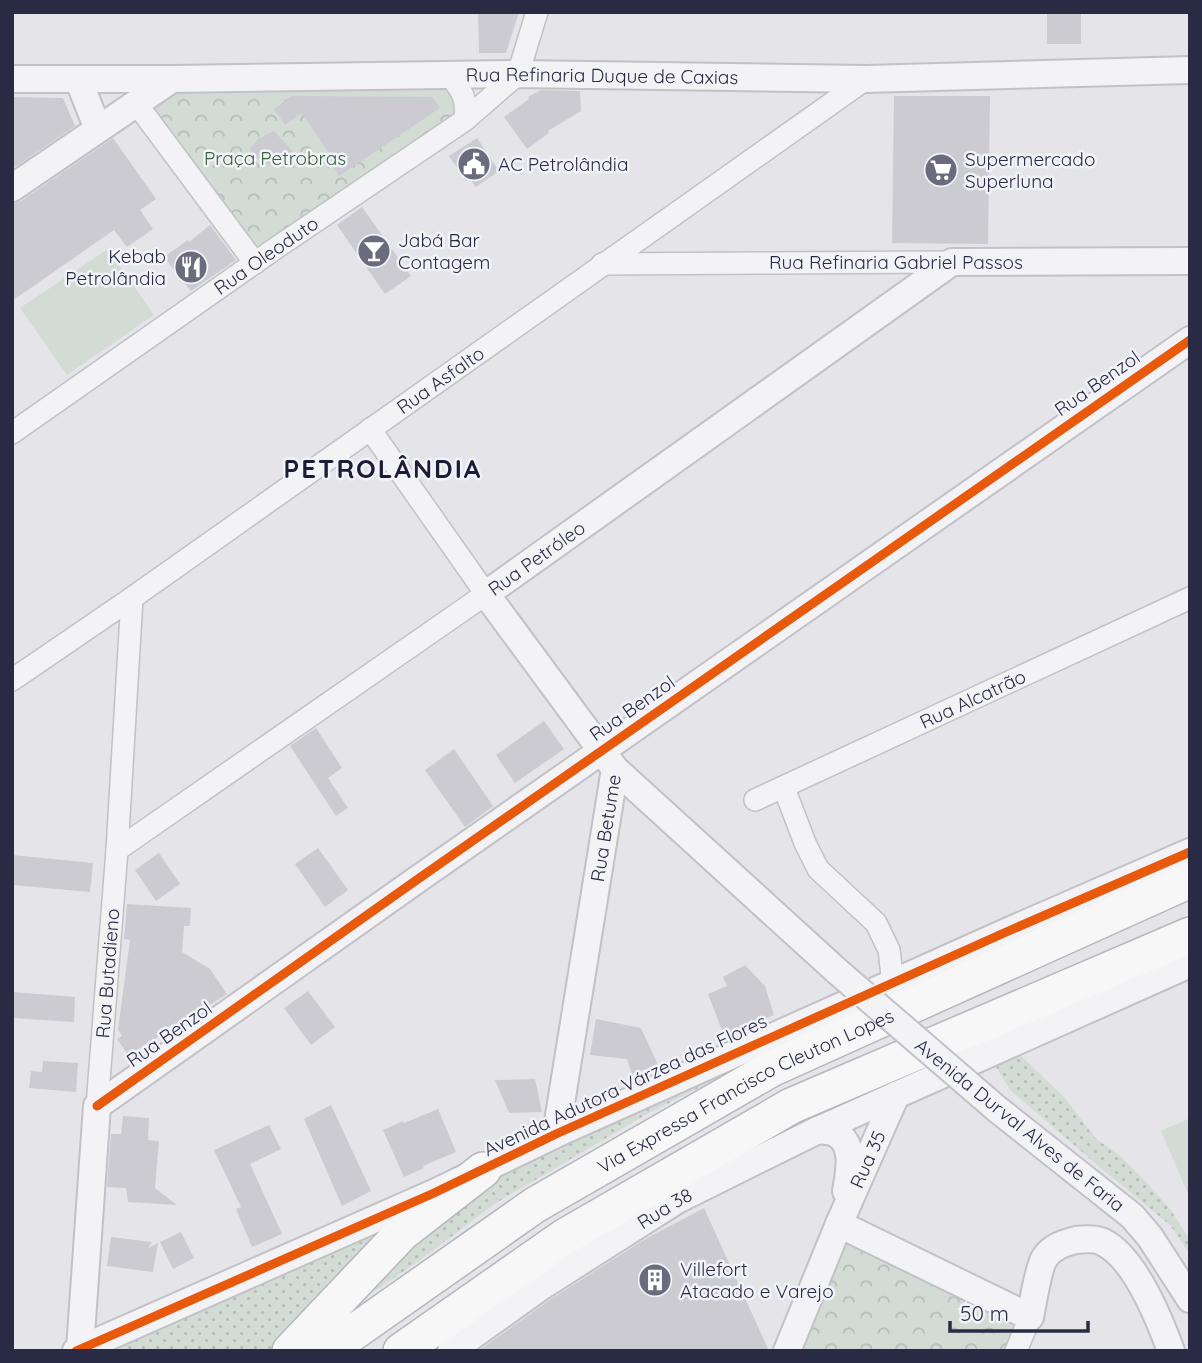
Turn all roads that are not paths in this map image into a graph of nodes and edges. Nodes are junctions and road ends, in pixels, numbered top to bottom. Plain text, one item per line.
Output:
1 (537, 12) edge
2 (1190, 70) edge
3 (450, 75) junction
4 (519, 75) junction
5 (12, 79) edge
6 (78, 79) junction
7 (172, 79) junction
8 (866, 79) junction
9 (136, 103) junction
10 (465, 120) junction
11 (98, 129) junction
12 (12, 188) edge
13 (1190, 261) edge
14 (952, 262) junction
15 (255, 263) junction
16 (603, 264) junction
17 (1190, 340) edge
18 (370, 429) junction
19 (12, 433) edge
20 (485, 594) junction
21 (132, 598) junction
22 (1190, 598) edge
23 (12, 680) edge
24 (608, 760) junction
25 (784, 789) junction
26 (755, 800) dead end
27 (117, 850) junction
28 (1190, 852) edge
29 (1190, 880) edge
30 (1190, 935) edge
31 (1190, 964) edge
32 (893, 982) junction
33 (896, 1095) junction
34 (97, 1106) junction
35 (818, 1130) junction
36 (556, 1134) junction
37 (482, 1170) junction
38 (839, 1224) junction
39 (1190, 1299) edge
40 (1030, 1317) junction
41 (1159, 1318) junction
42 (1190, 1348) edge
43 (78, 1350) edge
44 (290, 1351) edge
45 (327, 1351) edge
46 (401, 1351) edge
47 (451, 1351) edge
48 (788, 1351) edge
49 (1016, 1351) edge
50 (1171, 1351) edge

1 - 4 street
2 - 8 street, Rua Refinaria Duque de Caxias
3 - 4 street, Rua Refinaria Duque de Caxias
3 - 7 street, Rua Refinaria Duque de Caxias
3 - 10 street
4 - 8 street, Rua Refinaria Duque de Caxias
4 - 10 street, Rua Oleoduto
5 - 6 street, Rua Refinaria Duque de Caxias
6 - 7 street, Rua Refinaria Duque de Caxias
6 - 11 street
7 - 9 street
8 - 16 street, Rua Asfalto
9 - 11 street
9 - 15 street
10 - 15 street, Rua Oleoduto
11 - 12 street
13 - 14 street, Rua Refinaria Gabriel Passos
14 - 16 street, Rua Refinaria Gabriel Passos
14 - 20 street, Rua Petróleo
15 - 19 street, Rua Oleoduto
16 - 18 street, Rua Asfalto
17 - 24 street, Rua Benzol
18 - 20 street, Rua Betume
18 - 21 street, Rua Asfalto
20 - 24 street, Rua Betume
20 - 27 street, Rua Petróleo
21 - 23 street, Rua Asfalto
21 - 27 street, Rua Butadieno
22 - 25 street, Rua Alcatrão
24 - 34 street, Rua Benzol
24 - 36 street, Rua Betume
24 - 39 street, Avenida Durval Alves de Faria, bridge
25 - 26 street, Rua Alcatrão
25 - 32 street
27 - 34 street, Rua Butadieno
28 - 32 street, Avenida Adutora Várzea das Flores
29 - 45 highway, Via Expressa Francisco Cleuton Lopes
30 - 46 highway, Via Expressa Francisco Cleuton Lopes
31 - 33 street
32 - 36 street, Avenida Adutora Várzea das Flores
33 - 35 street, Rua 38
33 - 38 street, Rua 35
34 - 43 street, Rua Butadieno
35 - 38 street, Rua 35
35 - 47 street, Rua 38
36 - 37 street, Avenida Adutora Várzea das Flores
37 - 43 street, Avenida Adutora Várzea das Flores
37 - 44 highway
38 - 40 street
38 - 48 street, Rua 35
40 - 41 street
40 - 49 street
41 - 42 street
41 - 50 street

